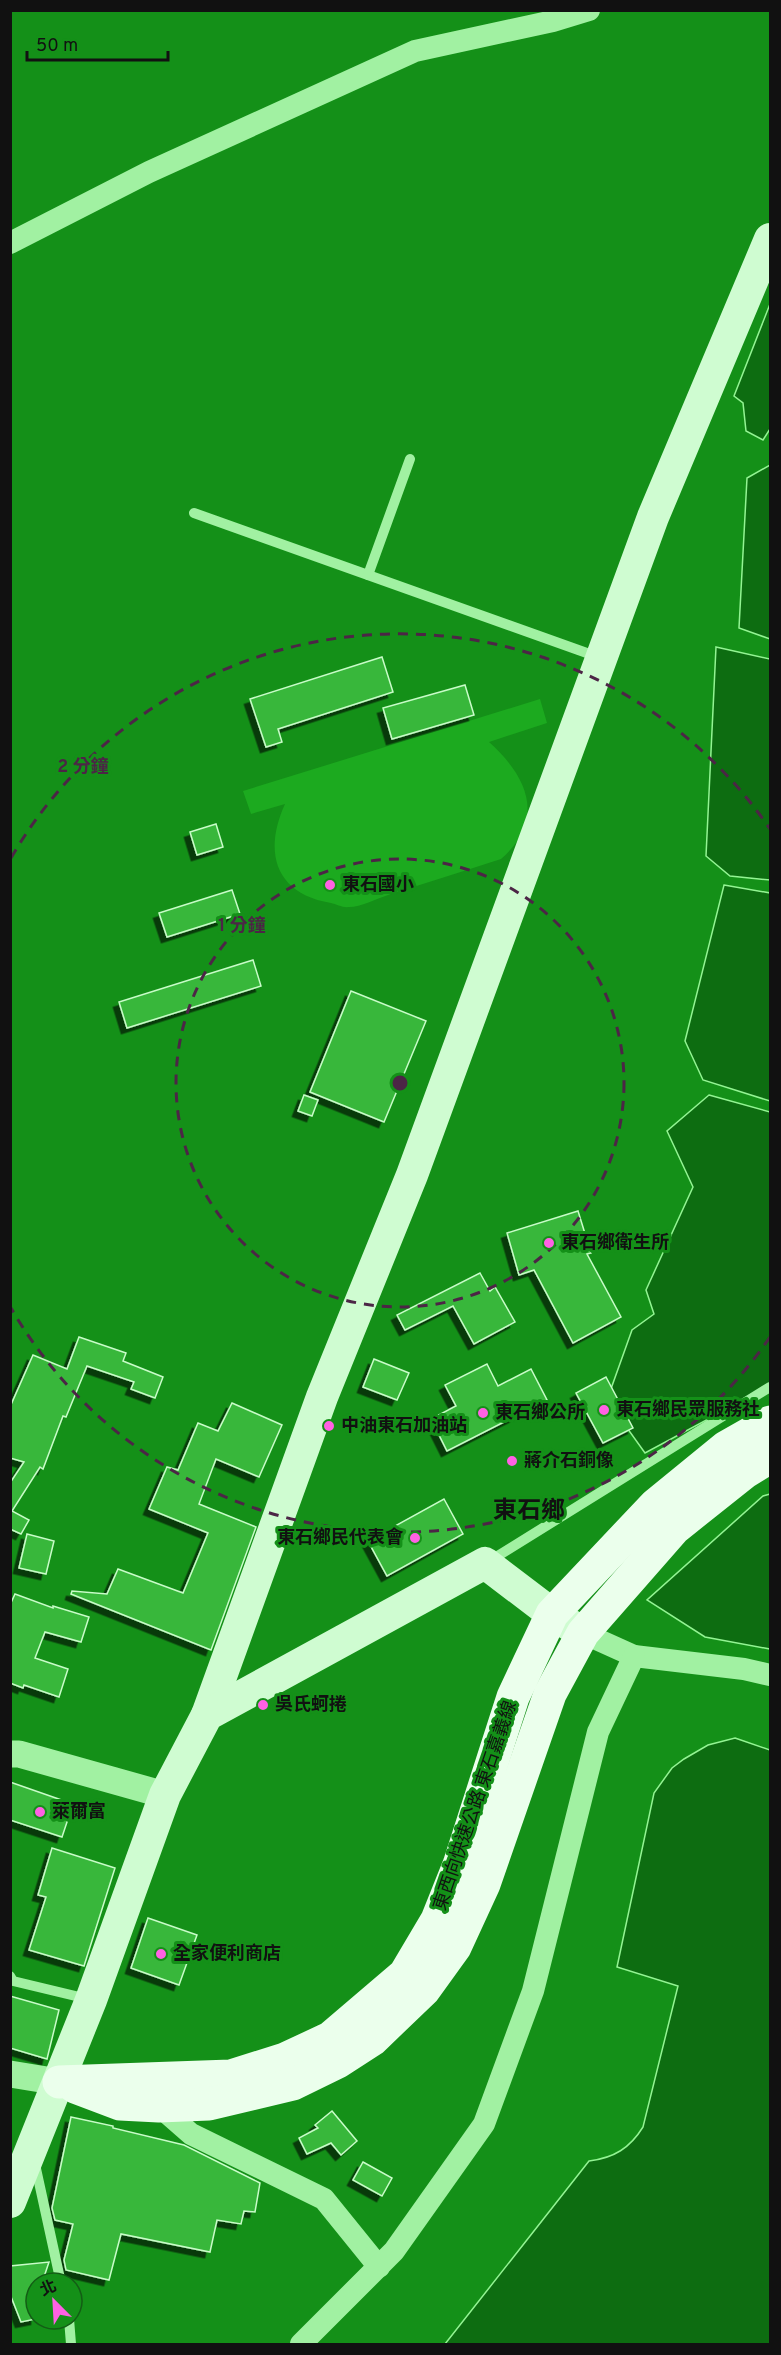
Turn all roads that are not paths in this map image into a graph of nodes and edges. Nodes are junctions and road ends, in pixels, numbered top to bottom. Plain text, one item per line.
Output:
1 (589, 10) edge
2 (771, 239) edge
3 (10, 243) edge
4 (410, 459) dead end
5 (194, 513) dead end
6 (368, 575) junction
7 (601, 658) junction
8 (771, 1387) edge
9 (771, 1422) edge
10 (771, 1456) edge
11 (485, 1563) junction
12 (552, 1614) junction
13 (583, 1633) junction
14 (634, 1656) junction
15 (771, 1675) edge
16 (207, 1715) junction
17 (10, 1754) edge
18 (165, 1795) junction
19 (10, 1976) edge
20 (91, 2000) junction
21 (10, 2074) edge
22 (59, 2082) junction
23 (159, 2093) junction
24 (32, 2149) junction
25 (11, 2201) edge
26 (379, 2267) junction
27 (58, 2271) edge
28 (301, 2344) edge

1 - 3 street
2 - 7 main road
4 - 6 lane
5 - 6 lane
6 - 7 lane
7 - 16 main road
8 - 11 lane
9 - 12 main road, 東西向快速公路 東石嘉義線
10 - 13 main road, 東西向快速公路 東石嘉義線
11 - 12 main road
11 - 16 main road
12 - 13 main road
12 - 23 main road, 東西向快速公路 東石嘉義線
13 - 14 street
13 - 23 main road, 東西向快速公路 東石嘉義線
14 - 15 street
14 - 26 street
16 - 18 main road
17 - 18 street
18 - 20 main road
19 - 20 lane
20 - 22 main road
21 - 22 street
22 - 23 main road, 東西向快速公路 東石嘉義線
22 - 24 main road
23 - 26 street
24 - 25 main road
24 - 27 lane
26 - 28 street

